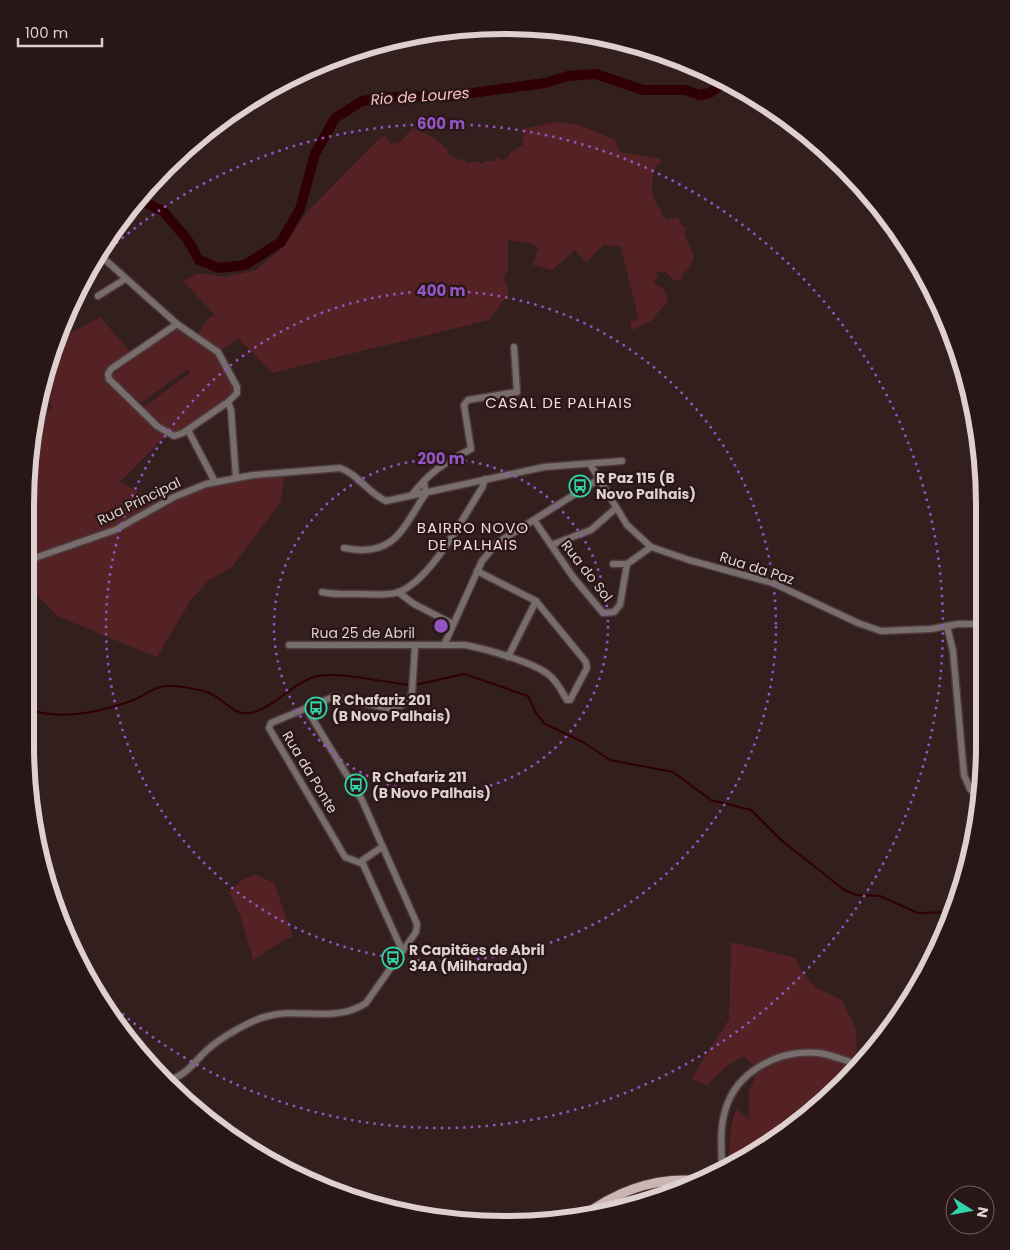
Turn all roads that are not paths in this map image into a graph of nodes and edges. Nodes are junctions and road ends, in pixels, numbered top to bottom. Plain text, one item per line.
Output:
1 (103, 258) edge
2 (125, 280) junction
3 (98, 296) dead end
4 (177, 324) junction
5 (514, 347) dead end
6 (228, 402) junction
7 (188, 430) junction
8 (622, 461) dead end
9 (590, 464) junction
10 (236, 478) junction
11 (484, 479) junction
12 (599, 479) junction
13 (215, 482) junction
14 (424, 482) junction
15 (426, 493) junction
16 (412, 495) junction
17 (616, 508) junction
18 (534, 520) junction
19 (551, 545) junction
20 (651, 547) junction
21 (344, 548) dead end
22 (34, 558) edge
23 (613, 564) dead end
24 (627, 564) junction
25 (477, 571) junction
26 (414, 583) junction
27 (322, 592) dead end
28 (398, 592) junction
29 (410, 599) junction
30 (536, 601) junction
31 (454, 624) junction
32 (976, 624) edge
33 (947, 626) junction
34 (445, 643) junction
35 (289, 645) dead end
36 (415, 646) junction
37 (508, 657) junction
38 (306, 708) junction
39 (973, 793) edge
40 (382, 847) junction
41 (360, 862) junction
42 (402, 950) junction
43 (853, 1063) edge
44 (173, 1079) edge
45 (722, 1163) edge
46 (685, 1180) edge
47 (595, 1207) edge

1 - 2 street
2 - 3 street
2 - 4 street
4 - 6 street
4 - 7 street
5 - 14 street
6 - 7 street
6 - 10 street
7 - 13 street
8 - 9 street, Rua Principal
9 - 11 street, Rua Principal
9 - 12 street, Rua da Paz
10 - 13 street, Rua Principal
10 - 16 street, Rua Principal
11 - 15 street, Rua Principal
11 - 26 street
12 - 17 street, Rua da Paz
12 - 18 street
13 - 22 street, Rua Principal
14 - 15 street
14 - 16 street
15 - 16 street, Rua Principal
15 - 21 street
17 - 19 street
17 - 20 street, Rua da Paz
18 - 19 street, Rua do Sol
18 - 25 street
19 - 24 street, Rua do Sol
20 - 24 street
20 - 33 street, Rua da Paz
23 - 24 street
25 - 30 street
25 - 31 street
26 - 28 street
26 - 29 street
27 - 28 street
28 - 29 street
29 - 31 street
30 - 37 street
30 - 37 street, Rua 25 de Abril
31 - 34 street
32 - 33 street, Rua da Paz
33 - 39 street
34 - 36 street, Rua 25 de Abril
34 - 37 street, Rua 25 de Abril
35 - 36 street, Rua 25 de Abril
36 - 38 street, Rua da Ponte
38 - 40 street
38 - 41 street, Rua da Ponte
40 - 41 street
40 - 42 street
41 - 42 street, Rua da Ponte
42 - 44 street
43 - 45 street
46 - 47 main road

